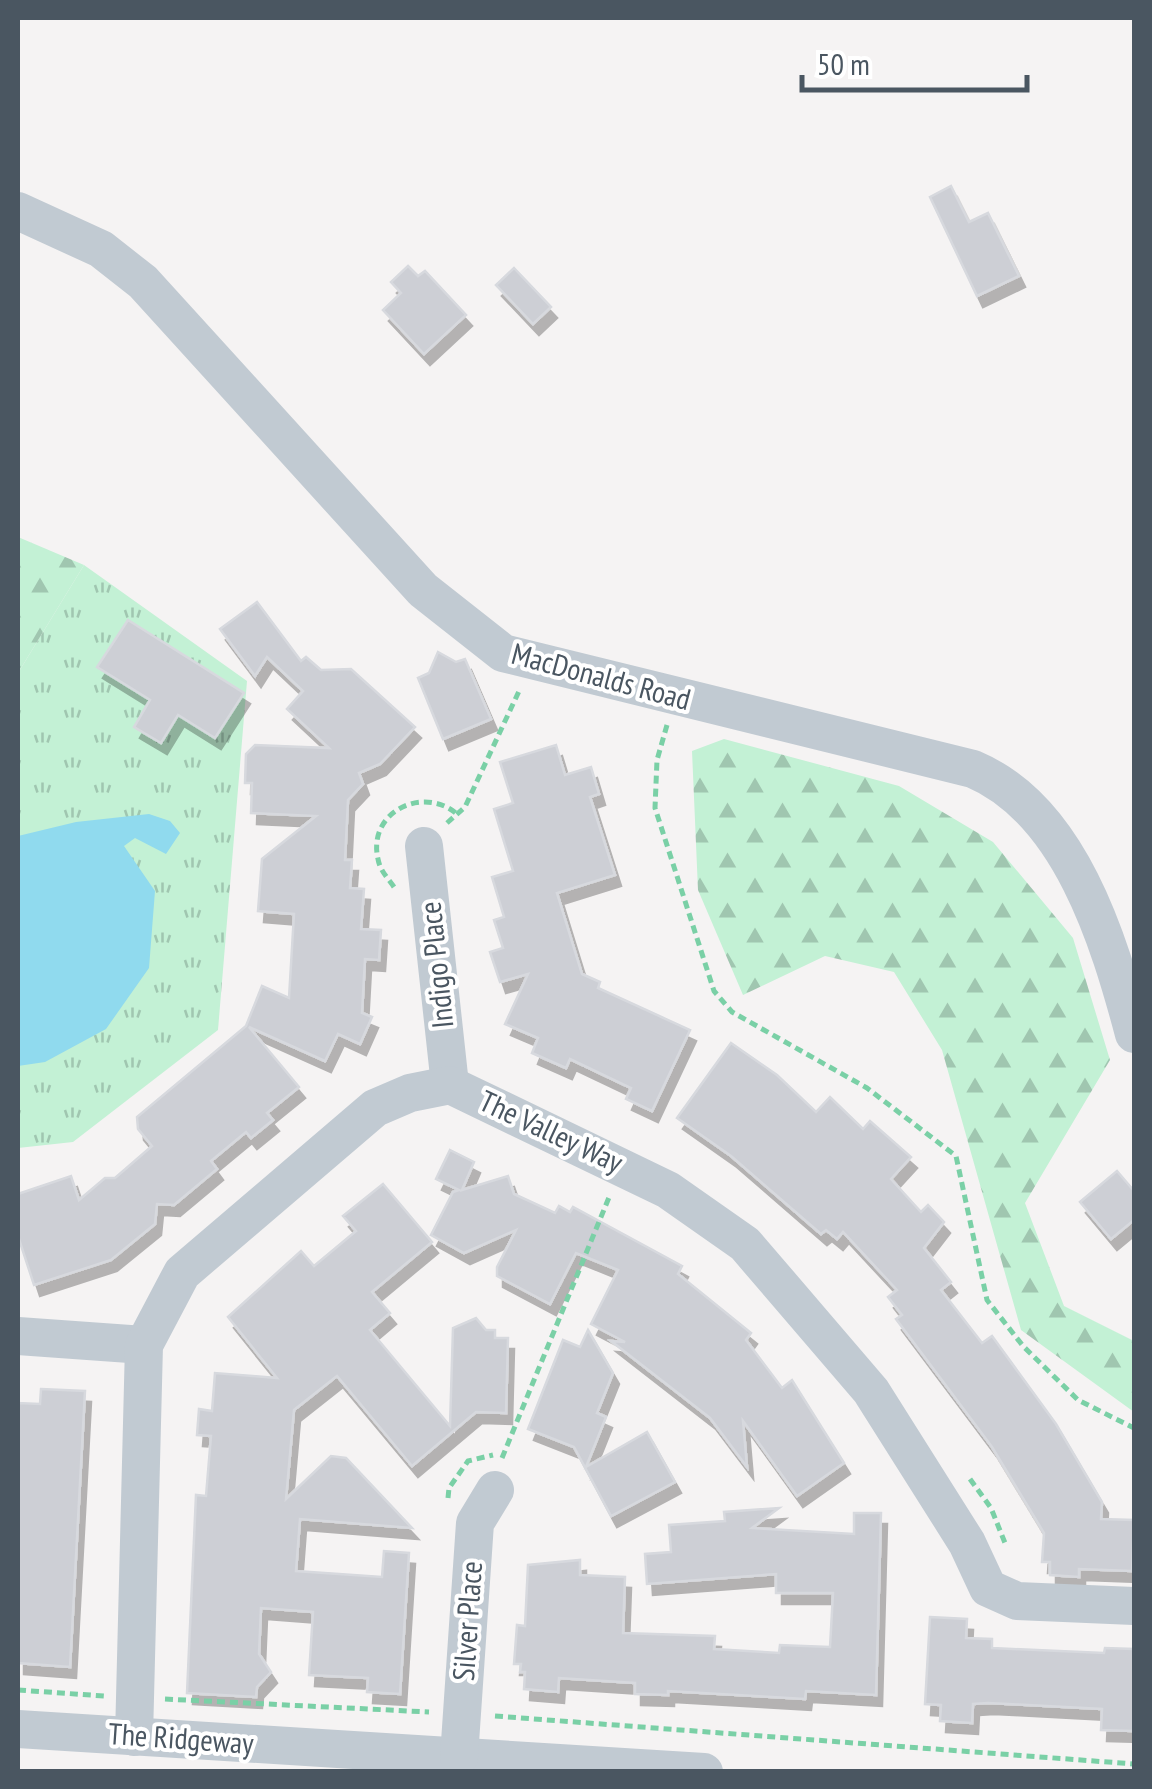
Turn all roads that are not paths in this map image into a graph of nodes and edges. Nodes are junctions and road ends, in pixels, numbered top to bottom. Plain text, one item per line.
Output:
1 (18, 211) edge
2 (424, 846) road end
3 (1134, 1034) edge
4 (450, 1085) junction
5 (18, 1336) edge
6 (144, 1345) junction
7 (495, 1490) road end
8 (1134, 1606) edge
9 (18, 1728) edge
10 (134, 1737) junction
11 (458, 1757) junction
12 (633, 1769) edge
13 (704, 1772) edge

1 - 3 street, MacDonalds Road
2 - 4 street, Indigo Place
4 - 6 street, The Valley Way
4 - 8 street, The Valley Way
5 - 6 street
6 - 10 street, The Valley Way
7 - 11 street, Silver Place
9 - 10 street, The Ridgeway
10 - 11 street, The Ridgeway
11 - 12 street, The Ridgeway
12 - 13 street, The Ridgeway

